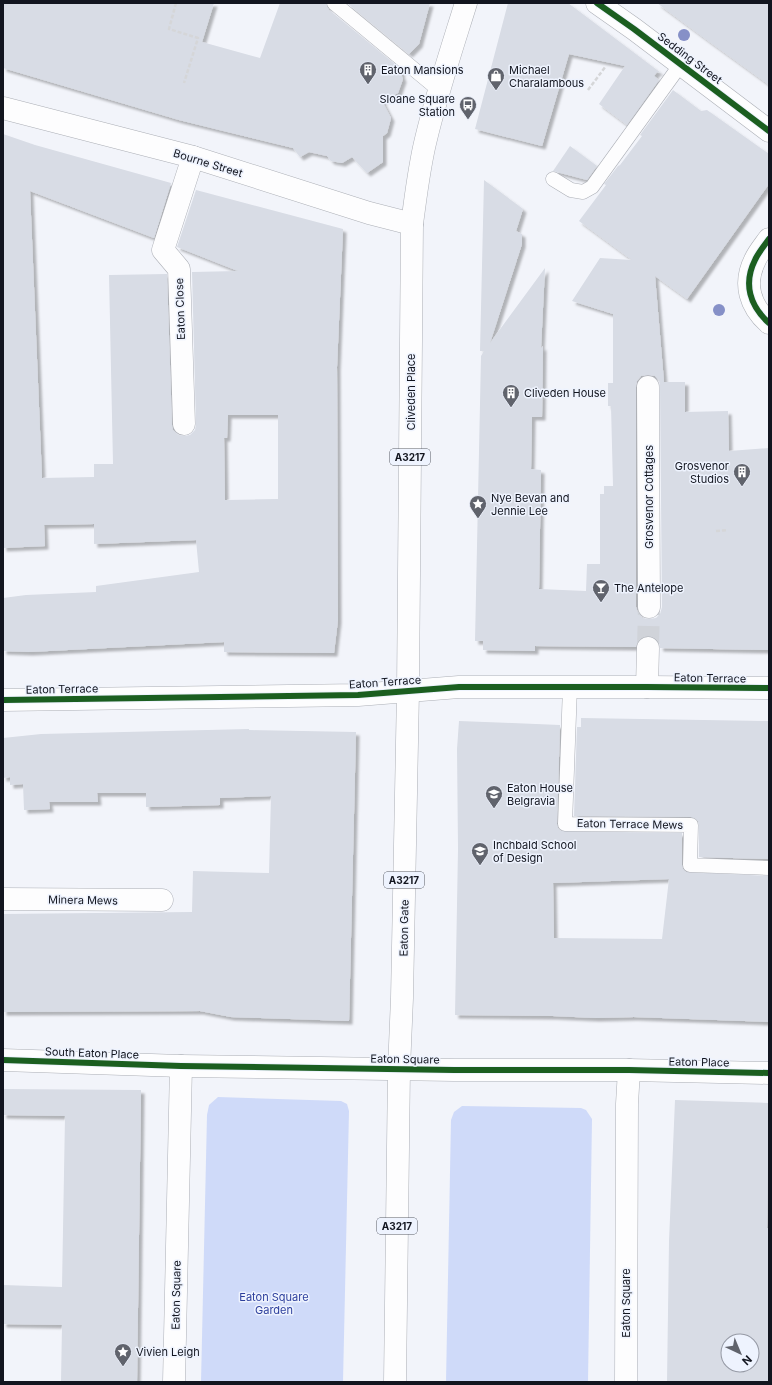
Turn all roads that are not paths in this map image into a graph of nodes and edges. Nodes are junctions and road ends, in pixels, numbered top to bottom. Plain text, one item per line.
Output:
1 (334, 3) edge
2 (466, 3) edge
3 (597, 3) edge
4 (681, 64) junction
5 (439, 90) junction
6 (3, 108) edge
7 (769, 131) edge
8 (193, 157) junction
9 (553, 179) dead end
10 (412, 224) junction
11 (769, 239) edge
12 (769, 323) edge
13 (648, 387) dead end
14 (184, 424) dead end
15 (649, 607) tunnel mouth
16 (648, 648) tunnel mouth
17 (570, 687) junction
18 (647, 687) junction
19 (769, 688) edge
20 (408, 691) junction
21 (3, 700) edge
22 (769, 868) edge
23 (3, 899) edge
24 (162, 900) dead end
25 (3, 1060) edge
26 (181, 1066) junction
27 (399, 1069) junction
28 (629, 1070) junction
29 (769, 1073) edge
30 (174, 1382) edge
31 (395, 1382) edge
32 (626, 1382) edge

1 - 5 lane
2 - 5 street, A3217
3 - 4 street, Sedding Street
4 - 7 street, Sedding Street
4 - 9 lane
5 - 10 street, Cliveden Place / A3217
6 - 8 street, Bourne Street
8 - 10 street, Bourne Street
8 - 14 street, Eaton Close
10 - 20 street, Cliveden Place / A3217
11 - 12 street
13 - 15 street, Grosvenor Cottages
16 - 18 street
17 - 18 street, Eaton Terrace
17 - 20 street, Eaton Terrace
17 - 22 lane, Eaton Terrace Mews
18 - 19 street, Eaton Terrace
20 - 21 street, Eaton Terrace
20 - 27 street, Eaton Gate / A3217
23 - 24 street, Minera Mews
25 - 26 street, South Eaton Place
26 - 27 street, Eaton Square
26 - 30 street, Eaton Square
27 - 28 street, Eaton Square
27 - 31 street, Eaton Square / A3217
28 - 29 street, Eaton Place
28 - 32 street, Eaton Square

